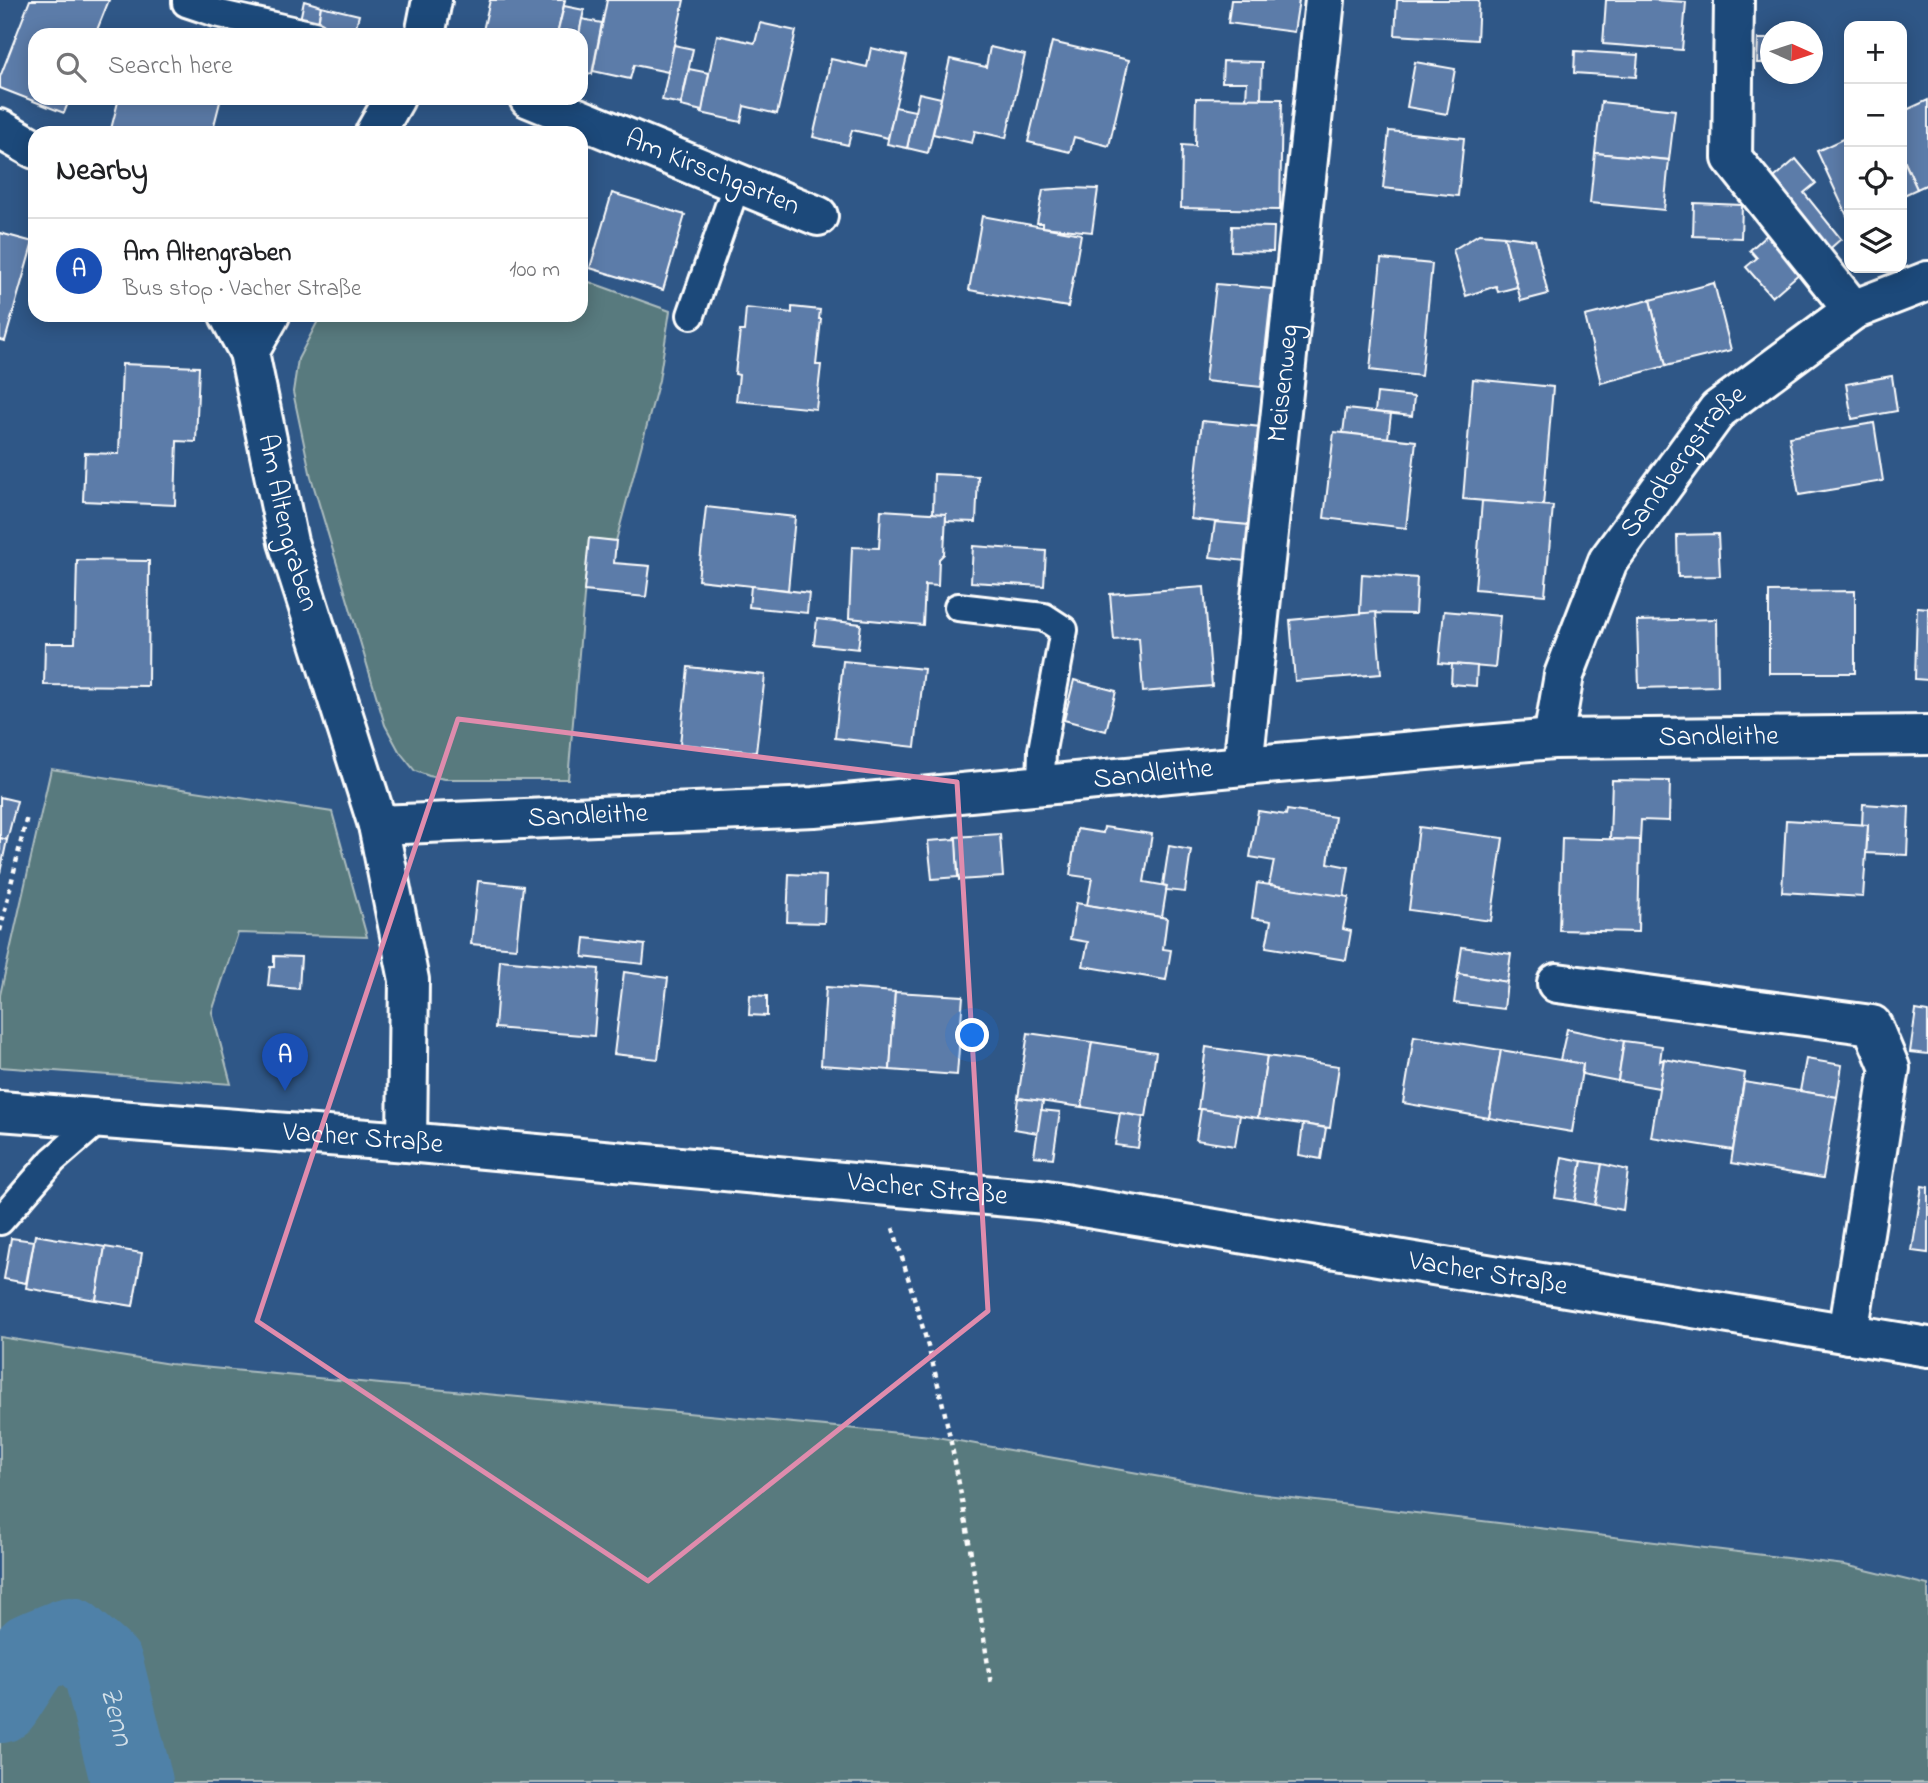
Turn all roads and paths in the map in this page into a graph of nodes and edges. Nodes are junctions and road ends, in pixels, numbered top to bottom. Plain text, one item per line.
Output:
1 (186, 0) edge
2 (432, 0) edge
3 (1325, 0) edge
4 (1734, 0) edge
5 (283, 28) edge
6 (426, 28) edge
7 (391, 105) edge
8 (546, 105) edge
9 (379, 126) edge
10 (0, 129) edge
11 (28, 145) edge
12 (737, 183) junction
13 (818, 216) dead end
14 (1928, 281) edge
15 (1853, 310) junction
16 (691, 315) dead end
17 (233, 322) edge
18 (266, 322) edge
19 (249, 352) junction
20 (958, 607) dead end
21 (1928, 735) edge
22 (1553, 740) junction
23 (1243, 766) junction
24 (1041, 785) junction
25 (27, 816) dead end
26 (378, 825) junction
27 (0, 931) edge
28 (1557, 983) dead end
29 (0, 1111) edge
30 (100, 1119) junction
31 (407, 1142) junction
32 (888, 1186) junction
33 (0, 1221) edge
34 (1848, 1335) junction
35 (1928, 1347) edge
36 (991, 1685) dead end

1 - 5 lane
2 - 6 street
3 - 23 street, Meisenweg
4 - 15 street
7 - 9 street
8 - 12 street, Am Kirschgarten
10 - 11 street
12 - 13 street, Am Kirschgarten
12 - 16 lane
14 - 15 street, Sandbergstraße
15 - 22 street, Sandbergstraße
17 - 19 street, Am Altengraben
18 - 19 street
19 - 26 street, Am Altengraben
20 - 24 lane
21 - 22 street, Sandleithe
22 - 23 street, Sandleithe
23 - 24 street, Sandleithe
24 - 26 street, Sandleithe
25 - 27 path
26 - 31 street, Am Altengraben
28 - 34 street
29 - 30 street, Vacher Straße
30 - 31 street, Vacher Straße
30 - 33 lane
31 - 32 street, Vacher Straße
32 - 34 street, Vacher Straße
32 - 36 path
34 - 35 street, Vacher Straße

